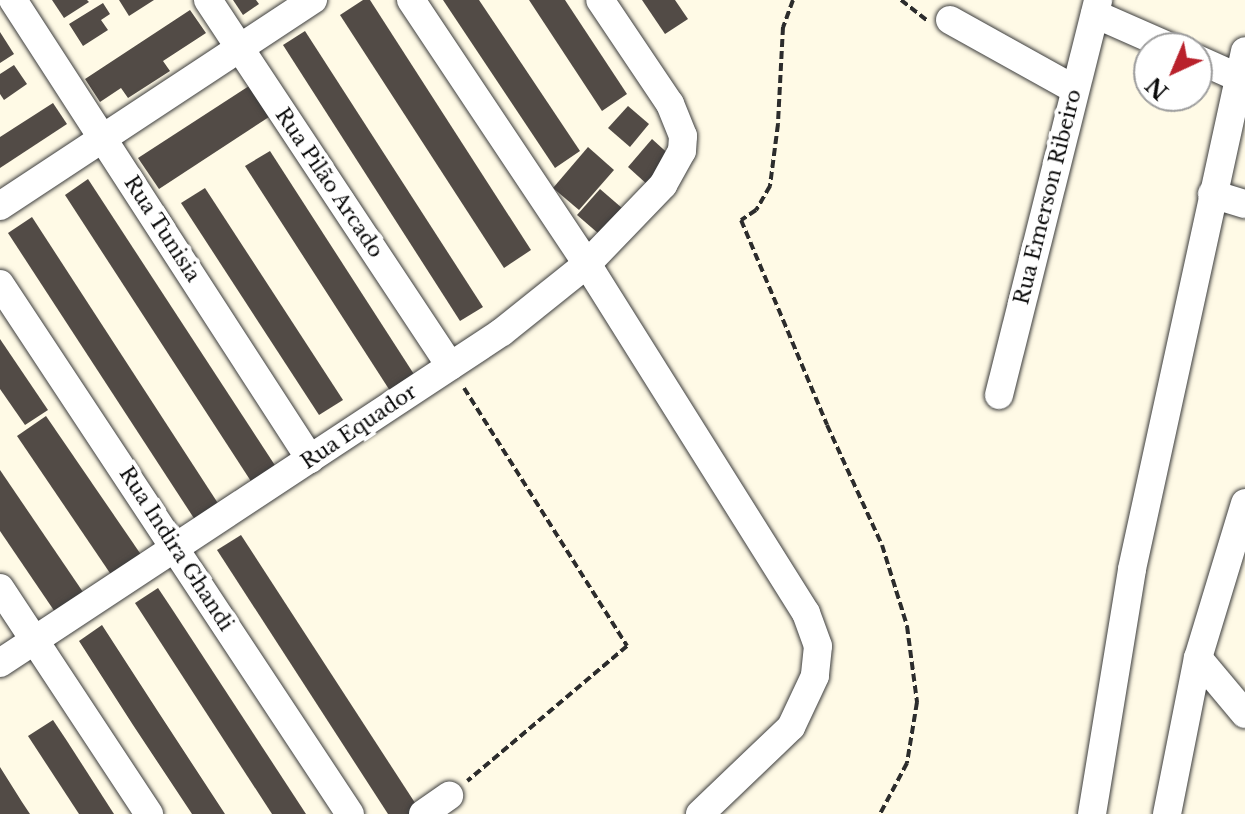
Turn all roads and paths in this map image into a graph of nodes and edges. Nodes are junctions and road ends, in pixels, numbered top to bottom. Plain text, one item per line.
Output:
1 (13, 0) edge
2 (208, 0) edge
3 (313, 0) edge
4 (411, 0) edge
5 (600, 0) edge
6 (793, 0) edge
7 (1097, 7) edge
8 (950, 20) dead end
9 (1143, 32) edge
10 (240, 49) junction
11 (1213, 61) edge
12 (1241, 64) edge
13 (1074, 89) junction
14 (103, 138) junction
15 (1212, 194) junction
16 (1245, 204) edge
17 (0, 206) edge
18 (587, 264) junction
19 (0, 284) edge
20 (450, 366) junction
21 (999, 395) dead end
22 (310, 459) junction
23 (1245, 503) edge
24 (176, 549) junction
25 (0, 588) edge
26 (35, 640) junction
27 (1198, 658) junction
28 (0, 663) edge
29 (1245, 714) edge
30 (449, 796) joint
31 (149, 814) edge
32 (350, 814) edge
33 (423, 814) edge
34 (700, 814) edge
35 (880, 814) edge
36 (1092, 814) edge
37 (1167, 814) edge

1 - 14 street, Rua Tunisia
2 - 10 street, Rua Pilão Arcado
3 - 10 street
4 - 18 street
5 - 18 street, Rua Equador
6 - 35 path
7 - 9 street
7 - 13 street, Rua Emerson Ribeiro
8 - 13 street
10 - 14 street
10 - 20 street, Rua Pilão Arcado
11 - 12 street
12 - 15 street
13 - 21 street, Rua Emerson Ribeiro
14 - 17 street
14 - 22 street, Rua Tunisia
15 - 16 street
15 - 36 street
18 - 20 street, Rua Equador
18 - 34 street
19 - 24 street, Rua Indira Ghandi
20 - 22 street, Rua Equador
20 - 30 path
22 - 24 street, Rua Equador
23 - 27 street
24 - 26 street, Rua Equador
24 - 32 street, Rua Indira Ghandi
25 - 26 street
26 - 28 street, Rua Equador
26 - 31 street
27 - 29 street
27 - 37 street
30 - 33 street

